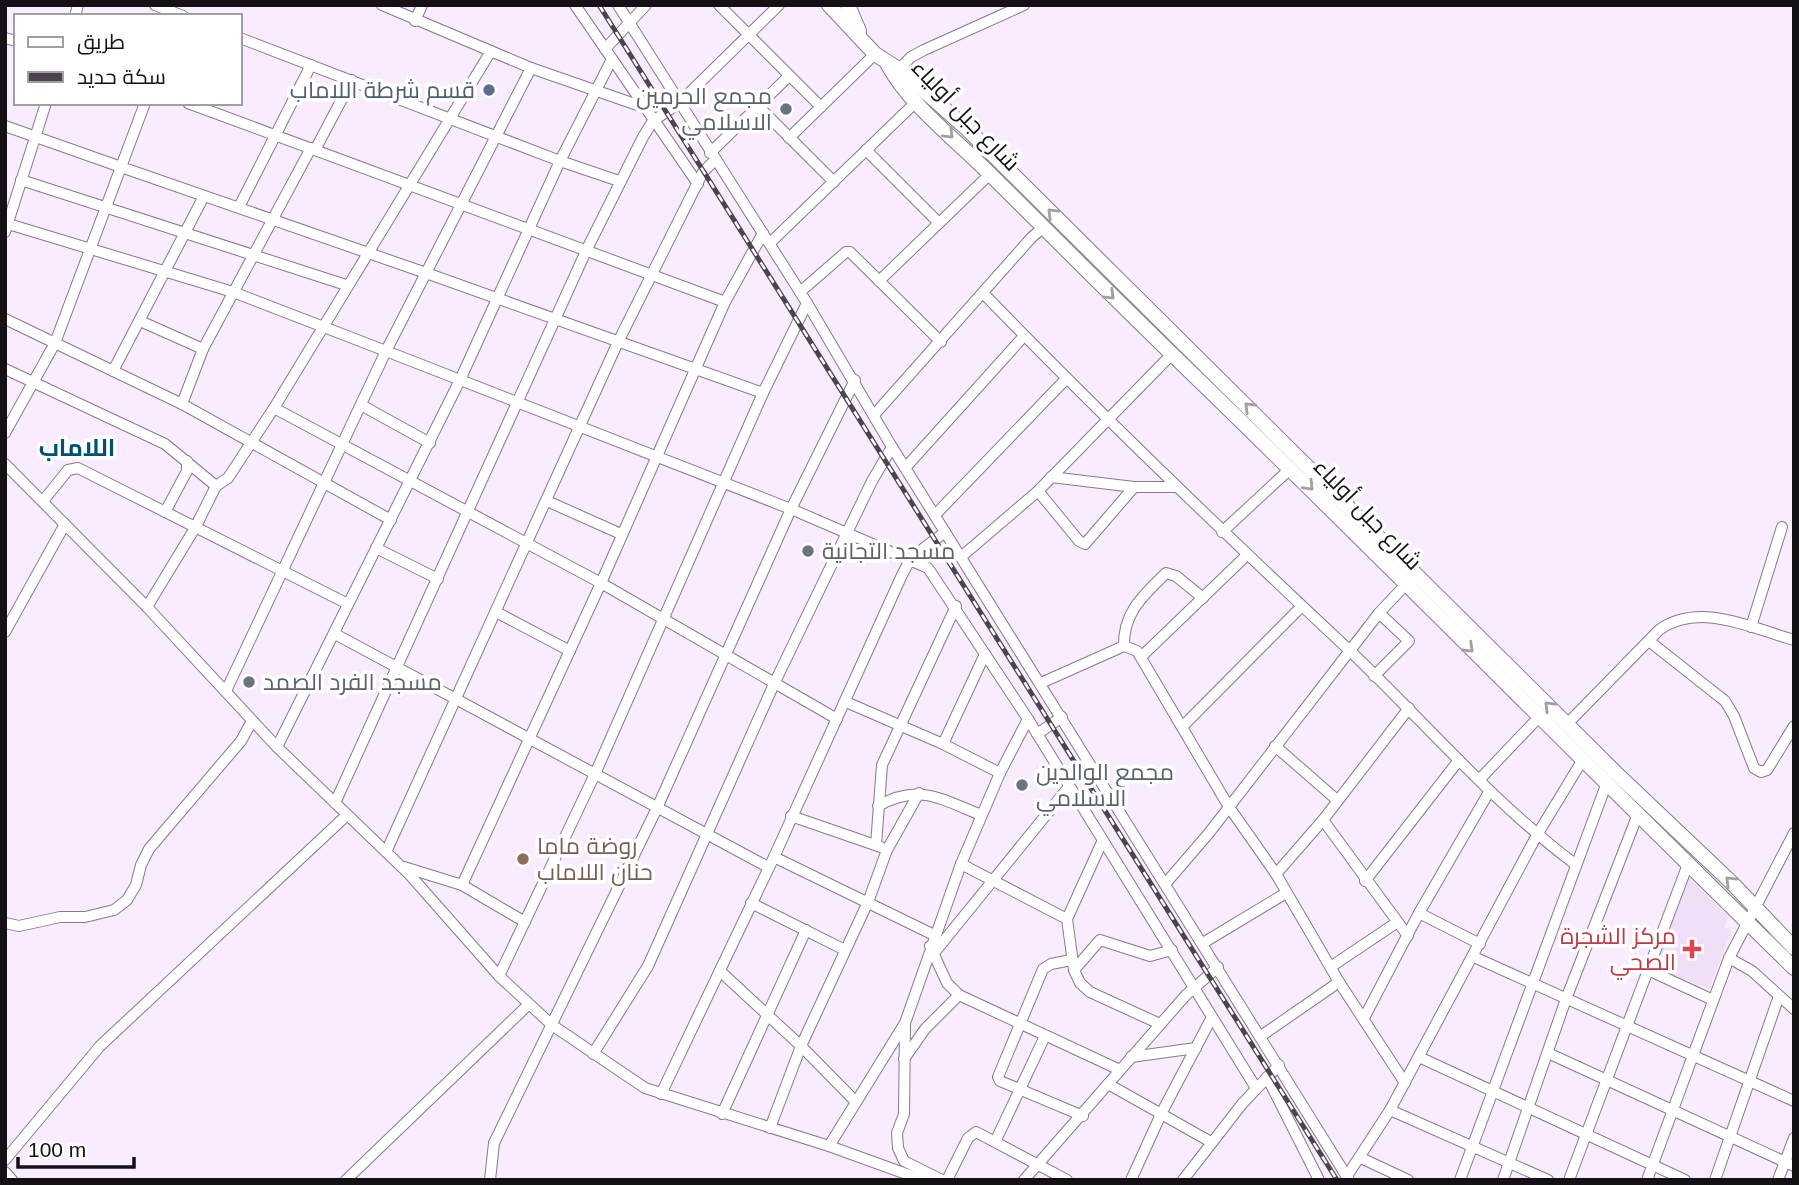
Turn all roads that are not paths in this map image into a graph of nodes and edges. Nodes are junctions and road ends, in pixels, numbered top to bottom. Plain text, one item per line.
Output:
1 (155, 5) edge
2 (382, 5) edge
3 (422, 5) edge
4 (575, 5) edge
5 (618, 5) edge
6 (646, 5) edge
7 (719, 5) edge
8 (779, 5) edge
9 (829, 5) edge
10 (848, 5) edge
11 (1024, 5) edge
12 (180, 13) edge
13 (415, 21) junction
14 (629, 23) junction
15 (748, 34) junction
16 (242, 39) edge
17 (862, 39) junction
18 (605, 49) junction
19 (491, 51) junction
20 (875, 54) junction
21 (612, 59) junction
22 (311, 65) junction
23 (531, 68) junction
24 (893, 69) junction
25 (789, 76) junction
26 (352, 80) junction
27 (596, 92) junction
28 (917, 101) junction
29 (679, 103) junction
30 (45, 105) edge
31 (144, 105) edge
32 (194, 105) edge
33 (759, 107) junction
34 (821, 107) junction
35 (646, 108) junction
36 (448, 117) junction
37 (653, 121) junction
38 (5, 126) edge
39 (274, 134) junction
40 (34, 135) junction
41 (497, 137) junction
42 (789, 138) junction
43 (313, 149) junction
44 (866, 150) junction
45 (713, 156) junction
46 (560, 161) junction
47 (121, 167) junction
48 (990, 174) junction
49 (21, 180) junction
50 (620, 181) junction
51 (834, 182) junction
52 (698, 184) junction
53 (407, 185) junction
54 (204, 196) junction
55 (106, 205) junction
56 (460, 205) junction
57 (239, 207) junction
58 (275, 219) junction
59 (938, 222) junction
60 (6, 226) edge
61 (1043, 228) junction
62 (531, 229) junction
63 (186, 233) junction
64 (763, 233) junction
65 (770, 243) junction
66 (90, 247) junction
67 (587, 249) junction
68 (368, 250) junction
69 (252, 257) junction
70 (167, 271) junction
71 (426, 273) junction
72 (653, 274) junction
73 (880, 281) junction
74 (346, 285) junction
75 (233, 292) junction
76 (800, 292) junction
77 (983, 293) junction
78 (497, 300) junction
79 (725, 302) junction
80 (807, 303) junction
81 (5, 319) edge
82 (140, 321) junction
83 (556, 321) junction
84 (322, 327) junction
85 (1024, 336) junction
86 (618, 342) junction
87 (941, 342) junction
88 (55, 343) junction
89 (203, 349) junction
90 (386, 351) junction
91 (1172, 354) junction
92 (5, 369) edge
93 (695, 369) junction
94 (113, 371) junction
95 (1066, 379) junction
96 (460, 380) junction
97 (855, 380) junction
98 (35, 383) junction
99 (763, 393) junction
100 (519, 402) junction
101 (182, 404) junction
102 (361, 405) junction
103 (274, 408) junction
104 (874, 415) junction
105 (1108, 420) junction
106 (582, 426) junction
107 (5, 433) edge
108 (250, 443) junction
109 (343, 443) junction
110 (430, 443) junction
111 (892, 447) junction
112 (657, 455) junction
113 (187, 461) junction
114 (5, 464) edge
115 (906, 467) junction
116 (1291, 468) junction
117 (1051, 477) junction
118 (324, 482) junction
119 (410, 482) junction
120 (724, 484) junction
121 (216, 486) junction
122 (1134, 487) junction
123 (1175, 487) junction
124 (1038, 491) junction
125 (43, 501) junction
126 (547, 501) junction
127 (791, 509) junction
128 (165, 512) junction
129 (468, 514) junction
130 (935, 515) junction
131 (391, 520) junction
132 (65, 524) junction
133 (1782, 527) dead end
134 (195, 528) junction
135 (945, 532) junction
136 (1222, 532) junction
137 (846, 533) junction
138 (621, 534) junction
139 (526, 545) junction
140 (376, 548) junction
141 (1247, 555) junction
142 (961, 557) junction
143 (911, 558) junction
144 (280, 570) junction
145 (1418, 573) junction
146 (438, 579) junction
147 (601, 583) junction
148 (1405, 584) junction
149 (1203, 598) junction
150 (348, 604) junction
151 (956, 606) junction
152 (147, 607) junction
153 (1301, 607) junction
154 (496, 612) junction
155 (1379, 613) junction
156 (663, 618) junction
157 (1751, 628) junction
158 (5, 632) edge
159 (335, 634) junction
160 (1794, 640) edge
161 (1649, 641) junction
162 (1124, 646) junction
163 (1349, 650) junction
164 (570, 651) junction
165 (985, 654) junction
166 (725, 656) junction
167 (1142, 656) junction
168 (396, 667) junction
169 (1374, 676) junction
170 (774, 684) junction
171 (1041, 684) junction
172 (226, 691) junction
173 (456, 699) junction
174 (846, 702) junction
175 (1409, 708) junction
176 (1062, 716) junction
177 (1538, 718) junction
178 (837, 719) junction
179 (1028, 719) junction
180 (252, 721) junction
181 (1567, 724) junction
182 (899, 725) junction
183 (1794, 726) edge
184 (1182, 727) junction
185 (1037, 734) junction
186 (530, 738) junction
187 (943, 744) junction
188 (1275, 746) junction
189 (277, 747) junction
190 (1459, 760) junction
191 (1582, 761) junction
192 (1000, 773) junction
193 (594, 774) junction
194 (1479, 780) junction
195 (1606, 785) junction
196 (1068, 788) junction
197 (1489, 792) junction
198 (919, 793) junction
199 (1337, 800) junction
200 (335, 803) junction
201 (878, 806) junction
202 (1229, 807) junction
203 (657, 808) junction
204 (1638, 814) junction
205 (346, 815) junction
206 (981, 815) junction
207 (791, 817) junction
208 (1323, 820) junction
209 (1794, 833) edge
210 (707, 834) junction
211 (1537, 835) junction
212 (1102, 842) junction
213 (881, 848) junction
214 (386, 852) junction
215 (771, 862) junction
216 (961, 864) junction
217 (1575, 864) junction
218 (1688, 864) junction
219 (400, 866) junction
220 (1276, 874) junction
221 (993, 881) junction
222 (1365, 881) junction
223 (1166, 883) junction
224 (462, 884) junction
225 (1286, 892) junction
226 (868, 902) junction
227 (751, 903) junction
228 (1754, 908) junction
229 (1419, 913) junction
230 (1067, 919) junction
231 (525, 922) junction
232 (1746, 922) junction
233 (5, 923) edge
234 (1396, 923) junction
235 (806, 930) junction
236 (1408, 936) junction
237 (1203, 943) junction
238 (1480, 944) junction
239 (933, 945) junction
240 (1794, 948) edge
241 (845, 950) junction
242 (1172, 950) junction
243 (1474, 957) junction
244 (1729, 958) junction
245 (1073, 965) junction
246 (1332, 966) junction
247 (1218, 967) junction
248 (1794, 968) edge
249 (1646, 969) junction
250 (719, 971) junction
251 (499, 976) junction
252 (1339, 982) junction
253 (1531, 984) junction
254 (1195, 986) junction
255 (959, 995) junction
256 (1779, 996) junction
257 (1566, 999) junction
258 (1713, 1000) junction
259 (528, 1005) junction
260 (1794, 1009) edge
261 (767, 1014) junction
262 (1212, 1017) junction
263 (1364, 1018) junction
264 (905, 1023) junction
265 (1021, 1024) junction
266 (1160, 1024) junction
267 (552, 1026) junction
268 (1625, 1027) junction
269 (1045, 1036) junction
270 (1261, 1036) junction
271 (801, 1046) junction
272 (1196, 1048) junction
273 (1548, 1053) junction
274 (593, 1054) junction
275 (1693, 1055) junction
276 (1131, 1057) junction
277 (1419, 1057) junction
278 (904, 1060) junction
279 (1279, 1065) junction
280 (1120, 1070) junction
281 (1267, 1077) junction
282 (1605, 1078) junction
283 (1750, 1081) junction
284 (1405, 1083) junction
285 (1108, 1084) junction
286 (1256, 1088) junction
287 (1020, 1090) junction
288 (1493, 1090) junction
289 (661, 1094) junction
290 (855, 1101) junction
291 (1794, 1101) edge
292 (1528, 1107) junction
293 (1390, 1110) junction
294 (1673, 1110) junction
295 (1162, 1112) junction
296 (722, 1114) junction
297 (1083, 1116) junction
298 (770, 1128) junction
299 (1586, 1135) junction
300 (1731, 1137) junction
301 (1794, 1138) edge
302 (996, 1140) junction
303 (1210, 1142) junction
304 (829, 1146) junction
305 (1473, 1146) junction
306 (1361, 1158) junction
307 (5, 1160) edge
308 (1039, 1163) junction
309 (1509, 1163) junction
310 (1789, 1163) edge
311 (1653, 1164) junction
312 (5, 1172) edge
313 (1186, 1176) edge
314 (1348, 1178) edge
315 (1317, 1179) edge
316 (12, 1180) edge
317 (346, 1180) edge
318 (490, 1180) edge
319 (923, 1180) edge
320 (942, 1180) edge
321 (947, 1180) edge
322 (1024, 1180) edge
323 (1067, 1180) edge
324 (1131, 1180) edge
325 (1199, 1180) edge
326 (1408, 1180) edge
327 (1460, 1180) edge
328 (1503, 1180) edge
329 (1548, 1180) edge
330 (1569, 1180) edge
331 (1647, 1180) edge
332 (1685, 1180) edge
333 (1715, 1180) edge
334 (1779, 1180) edge

1 - 12 street
2 - 13 street
3 - 13 street
4 - 18 street
5 - 14 street
6 - 14 street
7 - 15 street
8 - 15 street
9 - 17 main road
10 - 17 main road
11 - 24 street
13 - 19 street
14 - 18 street
14 - 29 street
15 - 25 street
15 - 29 street
16 - 22 street
17 - 20 main road
18 - 21 street
19 - 23 street
19 - 36 street
20 - 24 main road
20 - 34 street
21 - 27 street
21 - 35 street
22 - 26 street
22 - 39 street
23 - 27 street
23 - 41 street
24 - 28 main road, شارع جبل أولياء
145 -> 24 main road, شارع جبل أولياء
25 - 33 street
25 - 34 street
26 - 36 street
26 - 43 street
27 - 35 street
27 - 46 street
28 - 44 street
28 -> 48 main road, شارع جبل أولياء
29 - 37 street
29 - 45 street
30 - 40 street
31 - 47 street
32 - 39 street
33 - 42 street
33 - 45 street
34 - 42 street
35 - 37 street
36 - 41 street
36 - 53 street
37 - 50 street
37 - 52 street
38 - 40 street
39 - 43 street
39 - 57 street
40 - 47 street
40 - 49 street
41 - 46 street
41 - 56 street
42 - 51 street
43 - 53 street
43 - 58 street
44 - 51 street
44 - 59 street
45 - 52 street
45 - 64 street
46 - 50 street
46 - 62 street
47 - 54 street
47 - 55 street
48 - 59 street
48 - 61 main road, شارع جبل أولياء
49 - 55 street
49 - 60 street
50 - 67 street
51 - 65 street
52 - 72 street
53 - 56 street
53 - 68 street
54 - 57 street
54 - 63 street
55 - 63 street
55 - 66 street
56 - 62 street
56 - 71 street
57 - 58 street
58 - 68 street
58 - 69 street
59 - 73 street
60 - 66 street
61 - 77 street
61 -> 91 main road, شارع جبل أولياء
62 - 67 street
62 - 78 street
63 - 69 street
63 - 70 street
64 - 65 street
64 - 79 street
65 - 76 street
66 - 70 street
66 - 88 street
67 - 72 street
67 - 83 street
68 - 71 street
68 - 74 street
69 - 74 street
69 - 75 street
70 - 75 street
70 - 82 street
71 - 78 street
71 - 90 street
72 - 79 street
72 - 86 street
73 - 76 street
73 - 87 street
74 - 84 street
75 - 84 street
75 - 89 street
76 - 80 street
77 - 85 street
77 - 87 street
78 - 83 street
78 - 96 street
79 - 93 street
80 - 97 street
80 - 99 street
81 - 88 street
82 - 89 street
82 - 94 street
83 - 86 street
83 - 100 street
84 - 90 street
84 - 103 street
85 - 95 street
85 - 115 street
86 - 93 street
86 - 106 street
87 - 104 street
88 - 94 street
88 - 98 street
89 - 101 street
90 - 96 street
90 - 102 street
91 - 105 street
91 - 116 main road, شارع جبل أولياء
92 - 98 street
93 - 99 street
93 - 112 street
94 - 101 street
95 - 105 street
95 - 130 street
96 - 100 street
96 - 110 street
97 - 104 street
97 - 127 street
98 - 107 street
98 - 113 street
99 - 120 street
100 - 106 street
100 - 129 street
101 - 108 street
102 - 109 street
102 - 110 street
103 - 108 street
103 - 109 street
104 - 111 street
105 - 117 street
105 - 123 street
106 - 112 street
106 - 126 street
108 - 118 street
108 - 121 street
109 - 118 street
109 - 119 street
110 - 119 street
111 - 115 street
111 - 137 street
112 - 120 street
112 - 138 street
113 - 121 street
113 - 128 street
114 - 125 street
115 - 130 street
116 - 136 street
116 -> 148 main road, شارع جبل أولياء
117 - 122 street
117 - 124 street
118 - 131 street
118 - 144 street
119 - 129 street
119 - 131 street
120 - 127 street
120 - 156 street
121 - 134 street
122 - 123 street
122 - 124 street
123 - 136 street
124 - 142 street
125 - 128 street
125 - 132 street
126 - 138 street
126 - 139 street
127 - 137 street
127 - 166 street
128 - 134 street
129 - 139 street
129 - 146 street
130 - 135 street
131 - 140 street
132 - 152 street
132 - 158 street
133 - 157 street
134 - 144 street
134 - 152 street
135 - 142 street
135 - 143 street
136 - 141 street
137 - 143 street
137 - 170 street
138 - 147 street
139 - 147 street
139 - 154 street
140 - 146 street
140 - 150 street
141 - 149 street
141 - 153 street
142 - 171 street
143 - 151 street
143 - 174 street
144 - 150 street
144 - 172 street
145 - 148 street
181 -> 145 main road, شارع جبل أولياء
146 - 168 street
147 - 156 street
147 - 164 street
148 - 155 street
148 -> 177 main road, شارع جبل أولياء
149 - 162 street
149 - 167 street
150 - 159 street
151 - 165 street
151 - 182 street
152 - 172 street
153 - 163 street
153 - 184 street
154 - 164 street
154 - 173 street
155 - 163 street
155 - 169 street
156 - 166 street
156 - 193 street
157 - 160 street
157 - 161 street
159 - 168 street
159 - 189 street
161 - 181 street
161 - 183 street
162 - 167 street
162 - 171 street
163 - 169 street
163 - 188 street
164 - 186 street
165 - 179 street
165 - 187 street
166 - 170 street
166 - 203 street
167 - 184 street
168 - 173 street
168 - 200 street
169 - 175 street
170 - 178 street
170 - 210 street
171 - 176 street
172 - 180 street
173 - 186 street
173 - 214 street
174 - 178 street
174 - 182 street
175 - 190 street
175 - 199 street
176 - 185 street
176 - 223 street
177 - 191 main road, شارع جبل أولياء
177 - 194 street
178 - 207 street
179 - 185 street
179 - 192 street
180 - 189 street
180 - 233 street
228 -> 181 main road, شارع جبل أولياء
182 - 187 street
182 - 201 street
184 - 202 street
185 - 196 street
186 - 193 street
186 - 224 street
187 - 192 street
188 - 199 street
188 - 202 street
189 - 200 street
190 - 194 street
190 - 222 street
191 - 195 main road, شارع جبل أولياء
191 - 211 street
192 - 206 street
193 - 203 street
193 - 231 street
194 - 197 street
195 - 204 main road, شارع جبل أولياء
195 - 217 street
196 - 212 street
196 - 221 street
197 - 211 street
197 - 229 street
198 - 201 street
198 - 206 street
198 - 213 street
199 - 208 street
200 - 205 street
201 - 213 street
202 - 220 street
202 - 223 street
203 - 210 street
203 - 267 street
204 - 218 main road, شارع جبل أولياء
204 - 257 street
205 - 214 street
205 - 307 street
206 - 216 street
207 - 213 street
207 - 215 street
208 - 220 street
208 - 222 street
209 - 228 street
210 - 215 street
210 - 274 street
211 - 217 street
211 - 238 street
212 - 230 street
212 - 242 street
213 - 226 street
214 - 219 street
215 - 226 street
215 - 227 street
216 - 221 street
216 - 239 street
217 - 253 street
218 - 232 main road, شارع جبل أولياء
218 - 249 street
219 - 224 street
219 - 251 street
220 - 225 street
221 - 230 street
221 - 239 street
222 - 234 street
223 - 237 street
224 - 231 street
225 - 237 street
225 - 246 street
226 - 239 street
226 - 241 street
227 - 235 street
227 - 250 street
228 - 232 street
228 - 240 main road, شارع جبل أولياء
229 - 236 street
229 - 238 street
230 - 245 street
231 - 251 street
232 - 244 street
232 - 248 main road, شارع جبل أولياء
234 - 236 street
234 - 246 street
235 - 241 street
235 - 261 street
236 - 263 street
237 - 247 street
238 - 243 street
239 - 255 street
239 - 264 street
241 - 271 street
242 - 245 street
242 - 254 street
243 - 253 street
243 - 277 street
244 - 256 street
244 - 258 street
245 - 265 street
245 - 266 street
246 - 252 street
247 - 254 street
247 - 270 street
249 - 258 street
249 - 268 street
250 - 261 street
250 - 289 street
251 - 259 street
252 - 263 street
252 - 270 street
253 - 257 street
253 - 288 street
254 - 262 street
254 - 266 street
255 - 265 street
255 - 278 street
256 - 260 street
256 - 283 street
257 - 268 street
257 - 273 street
258 - 275 street
259 - 267 street
259 - 317 street
261 - 271 street
261 - 296 street
262 - 272 street
262 - 286 street
263 - 284 street
264 - 278 street
264 - 290 street
265 - 269 street
265 - 287 street
266 - 276 street
267 - 274 street
267 - 318 street
268 - 275 street
268 - 282 street
269 - 280 street
269 - 287 street
270 - 279 street
271 - 290 street
271 - 298 street
272 - 276 street
272 - 295 street
273 - 282 street
273 - 292 street
274 - 289 street
275 - 283 street
275 - 294 street
276 - 280 street
277 - 284 street
277 - 288 street
278 - 320 street
279 - 281 street
279 - 314 street
280 - 285 street
281 - 286 street
281 - 315 street
282 - 294 street
282 - 299 street
283 - 291 street
283 - 300 street
284 - 293 street
285 - 295 street
285 - 297 street
286 - 303 street
287 - 297 street
287 - 302 street
288 - 292 street
288 - 305 street
289 - 296 street
290 - 304 street
292 - 299 street
292 - 309 street
293 - 305 street
293 - 306 street
294 - 300 street
294 - 311 street
295 - 303 street
295 - 324 street
296 - 298 street
297 - 308 street
298 - 304 street
299 - 311 street
299 - 330 street
300 - 310 street
300 - 333 street
301 - 310 street
302 - 308 street
302 - 321 street
303 - 313 street
304 - 319 street
305 - 309 street
305 - 327 street
306 - 314 street
306 - 326 street
308 - 322 street
308 - 323 street
309 - 328 street
309 - 329 street
310 - 334 street
311 - 331 street
311 - 332 street
312 - 316 street
313 - 325 street

